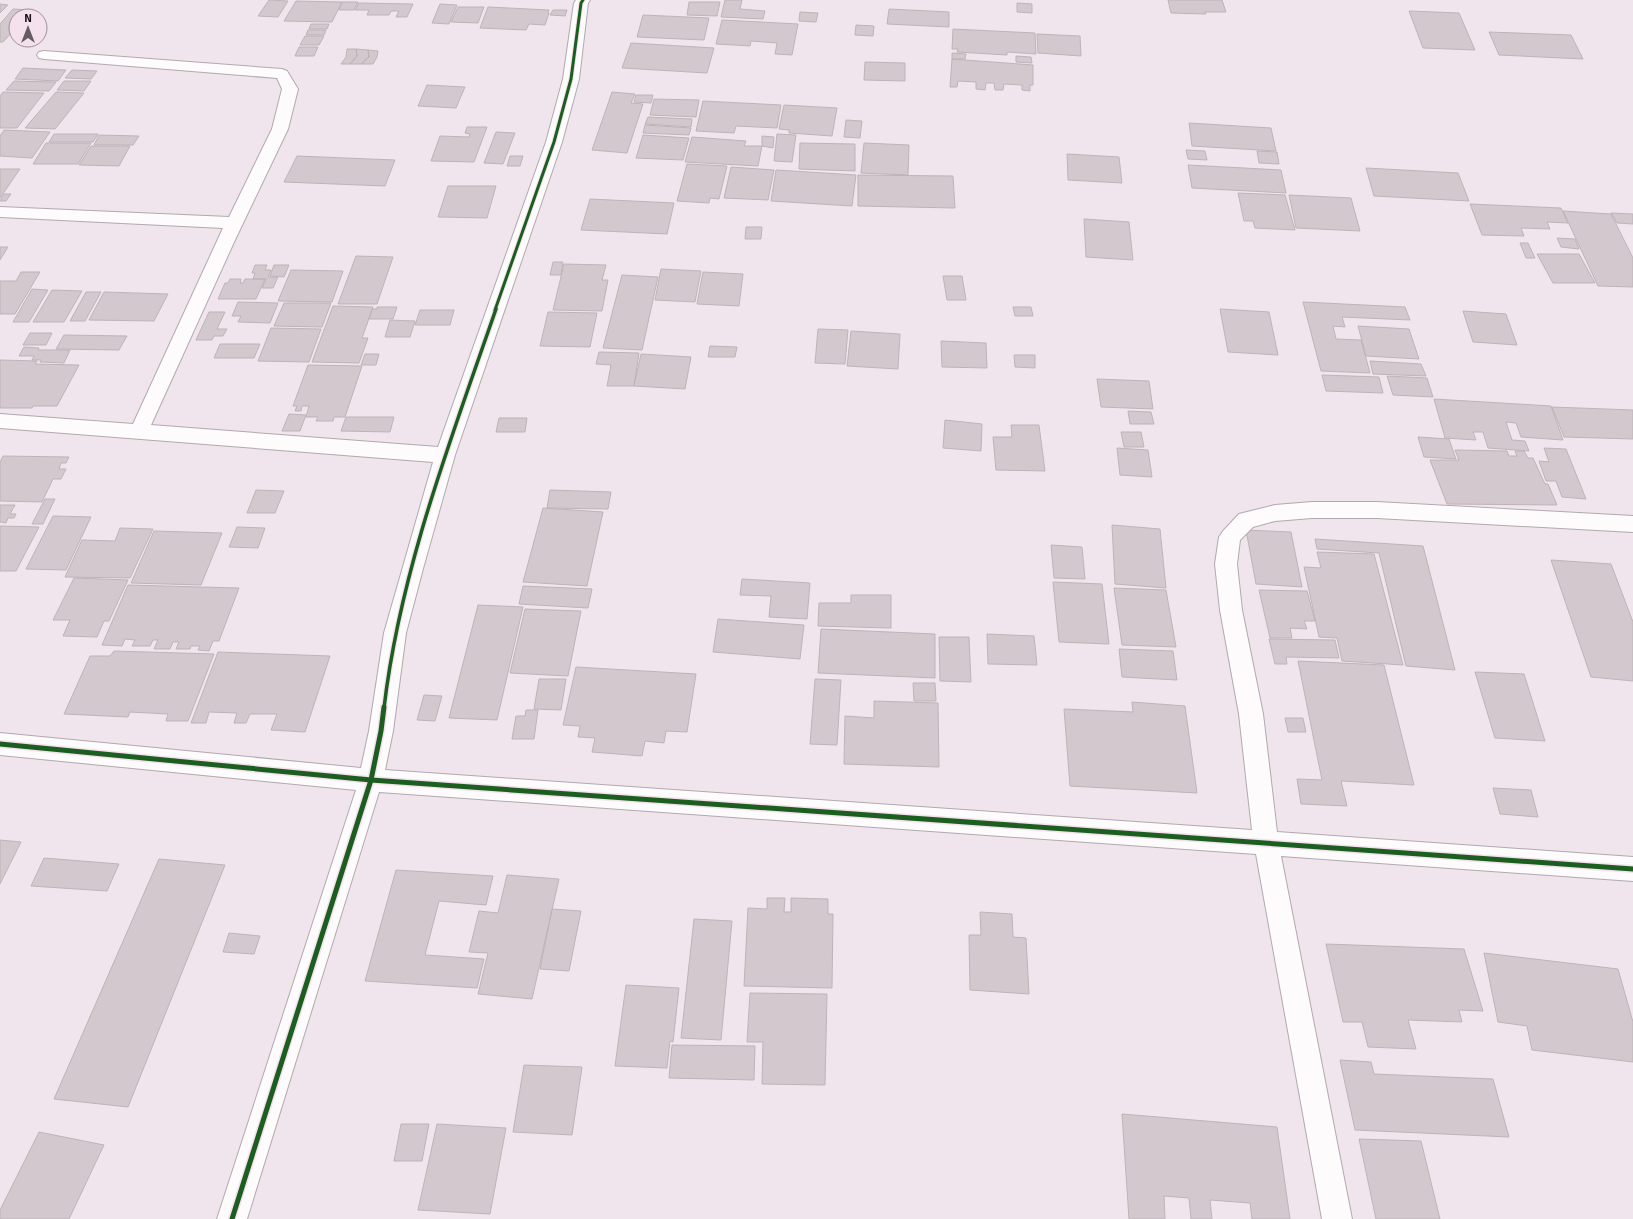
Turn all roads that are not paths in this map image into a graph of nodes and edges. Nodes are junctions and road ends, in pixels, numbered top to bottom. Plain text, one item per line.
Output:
1 (583, 0) edge
2 (44, 55) dead end
3 (0, 212) edge
4 (235, 223) junction
5 (0, 421) edge
6 (139, 431) junction
7 (445, 455) junction
8 (1633, 524) edge
9 (0, 744) edge
10 (372, 780) junction
11 (1266, 842) junction
12 (1633, 869) edge
13 (232, 1219) edge
14 (1337, 1219) edge

1 - 7 street
2 - 4 street
3 - 4 street
4 - 6 street
5 - 6 street
6 - 7 street
7 - 10 street
8 - 11 street
9 - 10 street
10 - 11 street
10 - 13 street
11 - 12 street
11 - 14 street

